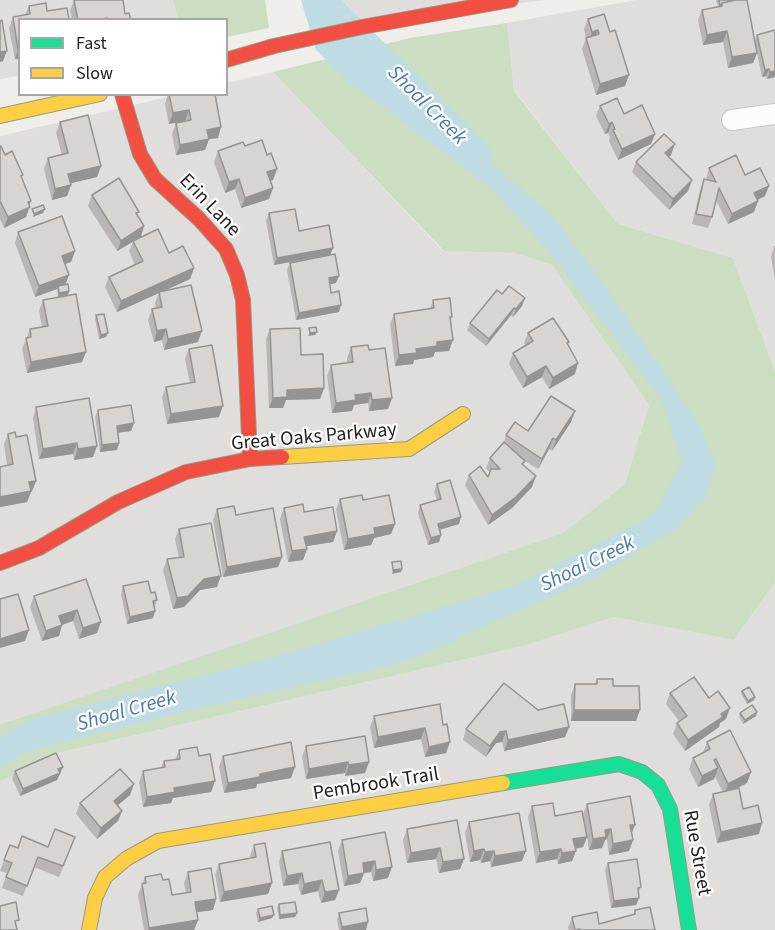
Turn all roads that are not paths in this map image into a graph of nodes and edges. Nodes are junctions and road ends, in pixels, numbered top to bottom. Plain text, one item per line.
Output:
1 (512, 0) edge
2 (228, 59) edge
3 (91, 96) edge
4 (123, 96) edge
5 (775, 114) edge
6 (0, 116) edge
7 (732, 120) dead end
8 (463, 414) dead end
9 (250, 459) junction
10 (0, 564) edge
11 (658, 785) joint
12 (89, 930) edge
13 (689, 930) edge

1 - 2 street
3 - 6 street
4 - 9 street, Erin Lane
5 - 7 street
8 - 9 street, Great Oaks Parkway
9 - 10 street, Great Oaks Parkway
11 - 12 street, Pembrook Trail
11 - 13 street, Rue Street

